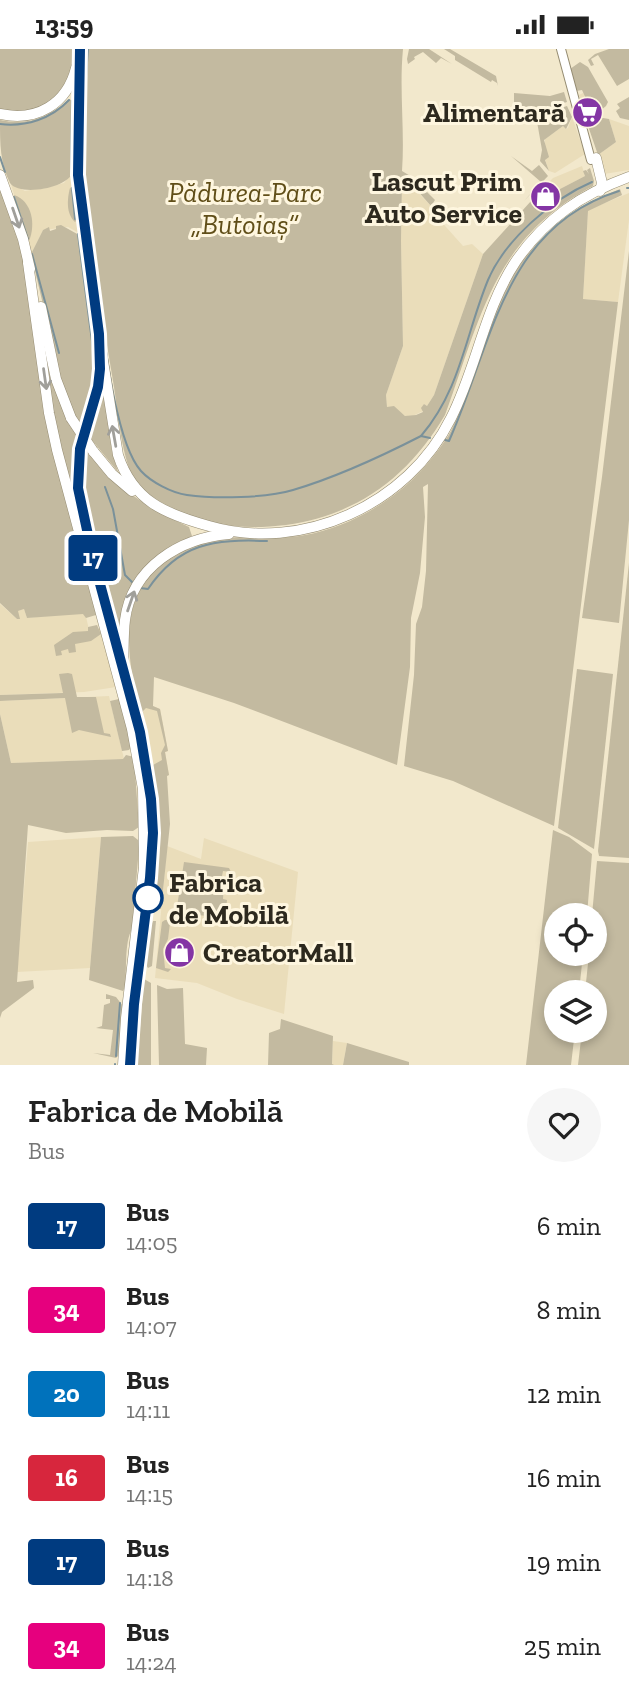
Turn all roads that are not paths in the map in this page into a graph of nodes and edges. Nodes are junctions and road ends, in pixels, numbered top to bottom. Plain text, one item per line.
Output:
1 (80, 49) edge
2 (561, 49) edge
3 (0, 114) edge
4 (594, 160) junction
5 (0, 175) edge
6 (629, 179) edge
7 (603, 186) junction
8 (536, 234) junction
9 (28, 263) junction
10 (99, 334) junction
11 (142, 497) junction
12 (238, 533) junction
13 (109, 629) junction
14 (123, 669) junction
15 (123, 1065) edge
16 (130, 1065) edge

1 - 3 highway
1 - 10 highway
2 - 4 main road
4 - 6 highway
4 - 7 highway
4 - 8 highway
5 -> 9 highway
6 - 7 highway
6 - 8 highway
7 - 8 highway
8 - 12 highway
9 - 11 highway, bridge
9 -> 13 highway
11 -> 10 highway
10 - 13 highway
11 - 12 highway
14 -> 12 highway
13 - 14 highway
13 - 15 highway
14 - 16 highway

